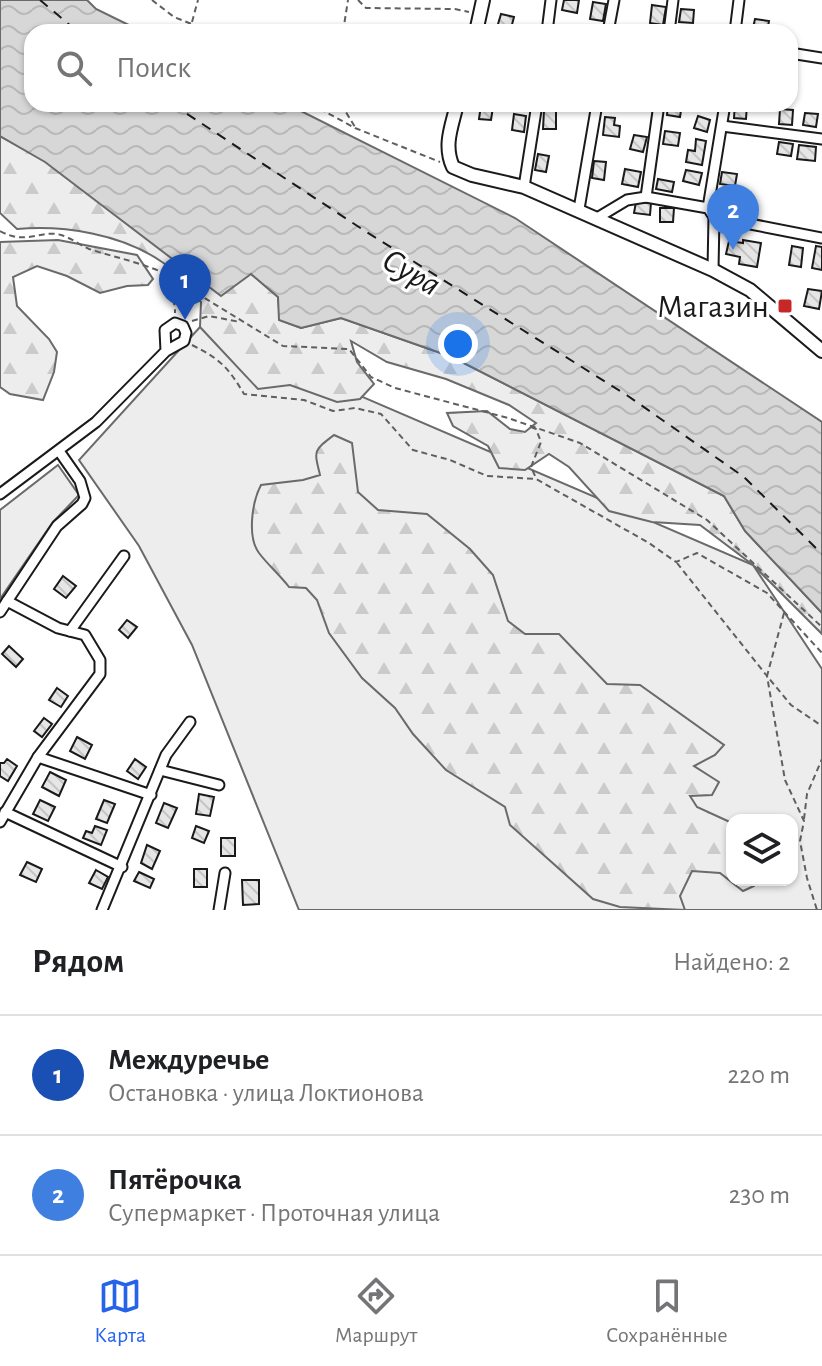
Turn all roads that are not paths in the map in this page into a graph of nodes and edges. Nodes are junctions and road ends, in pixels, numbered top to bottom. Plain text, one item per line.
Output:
1 (483, 0) edge
2 (551, 0) edge
3 (614, 0) edge
4 (673, 0) edge
5 (739, 0) edge
6 (478, 24) edge
7 (548, 24) edge
8 (610, 24) edge
9 (670, 24) edge
10 (736, 24) edge
11 (798, 54) edge
12 (822, 58) edge
13 (455, 112) edge
14 (536, 112) edge
15 (596, 112) edge
16 (658, 112) edge
17 (724, 112) edge
18 (722, 126) junction
19 (822, 139) edge
20 (524, 187) junction
21 (646, 197) junction
22 (579, 209) junction
23 (711, 213) junction
24 (597, 218) junction
25 (822, 238) edge
26 (713, 270) junction
27 (166, 351) junction
28 (822, 351) edge
29 (59, 451) junction
30 (0, 494) edge
31 (124, 556) dead end
32 (7, 601) junction
33 (0, 612) edge
34 (70, 631) junction
35 (190, 722) dead end
36 (38, 757) junction
37 (160, 770) junction
38 (219, 785) dead end
39 (151, 795) junction
40 (3, 817) edge
41 (122, 867) junction
42 (225, 873) dead end
43 (102, 910) edge
44 (219, 910) edge

1 - 6 main road
2 - 7 street
3 - 8 street
4 - 9 street
5 - 10 street
11 - 12 street
13 - 20 main road
14 - 20 street
15 - 22 street
16 - 21 street
17 - 18 street
18 - 19 street
18 - 23 street
20 - 22 main road
21 - 23 street
21 - 24 street
22 - 24 main road
23 - 25 street
23 - 26 street
24 - 26 main road
26 - 28 main road
27 - 27 street
27 - 29 street
29 - 30 street
29 - 32 street
31 - 34 street
32 - 33 street
32 - 34 street
34 - 36 street
35 - 37 street
36 - 39 street
36 - 40 street
37 - 38 street
37 - 39 street
39 - 41 street
40 - 41 street
41 - 43 street
42 - 44 street

